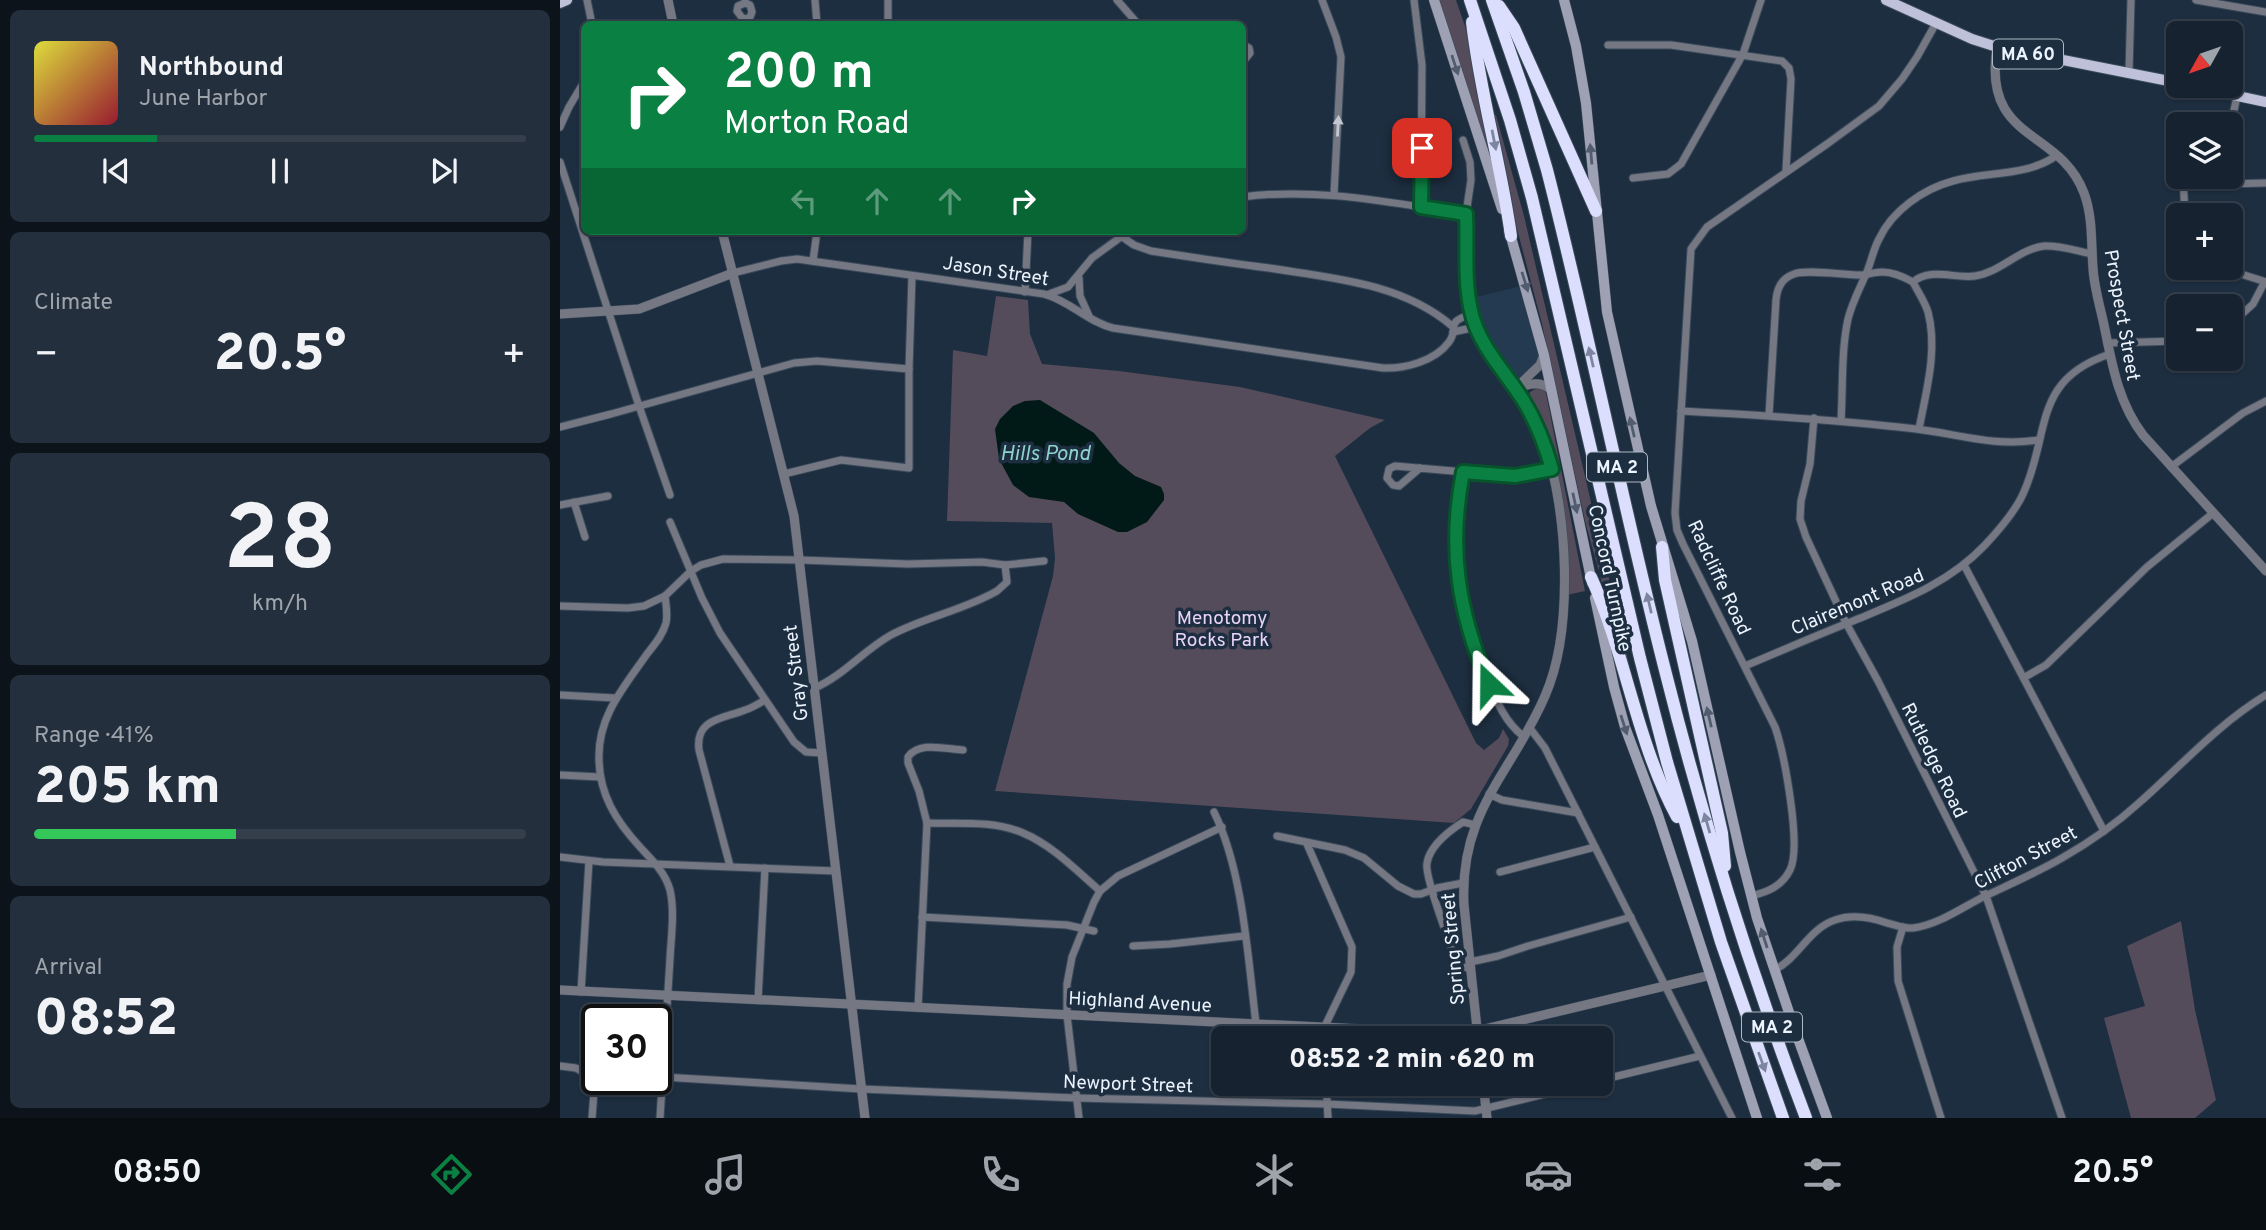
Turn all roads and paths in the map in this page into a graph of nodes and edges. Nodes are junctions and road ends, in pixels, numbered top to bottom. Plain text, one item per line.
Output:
1 (567, 0) edge
2 (587, 0) edge
3 (668, 0) edge
4 (816, 0) edge
5 (888, 0) edge
6 (1116, 0) edge
7 (1322, 0) edge
8 (1415, 0) edge
9 (1434, 0) edge
10 (1470, 0) edge
11 (1494, 0) edge
12 (1564, 0) edge
13 (1761, 0) edge
14 (1886, 0) edge
15 (2131, 0) edge
16 (2196, 0) edge
17 (560, 3) edge
18 (2266, 12) edge
19 (591, 21) edge
20 (672, 21) edge
21 (817, 21) edge
22 (888, 21) edge
23 (1135, 21) edge
24 (1936, 23) junction
25 (1608, 45) dead end
26 (1997, 47) junction
27 (1743, 54) junction
28 (2129, 72) junction
29 (2166, 80) edge
30 (581, 87) edge
31 (2244, 97) edge
32 (2266, 102) edge
33 (560, 127) edge
34 (1464, 140) dead end
35 (2056, 156) junction
36 (560, 162) edge
37 (1786, 171) junction
38 (1633, 177) dead end
39 (2243, 182) edge
40 (2266, 183) edge
41 (563, 187) edge
42 (1334, 194) junction
43 (1246, 197) edge
44 (1421, 207) junction
45 (581, 210) edge
46 (575, 211) junction
47 (1596, 211) junction
48 (1466, 214) junction
49 (581, 229) edge
50 (583, 235) edge
51 (723, 235) edge
52 (816, 235) edge
53 (1028, 235) edge
54 (1122, 236) joint
55 (1511, 236) junction
56 (2092, 254) junction
57 (813, 261) junction
58 (733, 273) junction
59 (1080, 274) junction
60 (1866, 275) junction
61 (2243, 275) edge
62 (912, 276) junction
63 (1913, 282) junction
64 (2265, 282) edge
65 (1025, 292) junction
66 (1044, 294) junction
67 (609, 312) junction
68 (2243, 313) edge
69 (560, 314) edge
70 (1472, 314) junction
71 (1091, 320) junction
72 (1476, 327) junction
73 (1452, 329) junction
74 (2166, 341) edge
75 (2107, 343) junction
76 (2110, 354) junction
77 (1544, 355) junction
78 (909, 369) junction
79 (758, 373) junction
80 (1515, 389) junction
81 (1552, 391) junction
82 (2266, 401) edge
83 (639, 406) junction
84 (1681, 411) junction
85 (1769, 415) junction
86 (1814, 418) junction
87 (1841, 421) junction
88 (560, 427) edge
89 (1919, 429) junction
90 (2038, 440) junction
91 (2171, 467) junction
92 (1420, 468) dead end
93 (1552, 469) junction
94 (1463, 472) junction
95 (784, 474) junction
96 (670, 495) dead end
97 (608, 496) dead end
98 (574, 502) junction
99 (560, 505) edge
100 (2213, 514) junction
101 (670, 522) dead end
102 (585, 537) dead end
103 (1662, 547) junction
104 (800, 560) junction
105 (1044, 561) dead end
106 (1005, 565) junction
107 (1964, 565) junction
108 (691, 571) junction
109 (2266, 571) edge
110 (1591, 577) junction
111 (665, 596) junction
112 (560, 606) edge
113 (1846, 623) junction
114 (1745, 666) junction
115 (2025, 677) junction
116 (815, 688) junction
117 (560, 695) edge
118 (2266, 695) edge
119 (615, 698) junction
120 (765, 700) junction
121 (1529, 727) junction
122 (1523, 736) junction
123 (963, 750) dead end
124 (822, 753) junction
125 (560, 775) edge
126 (600, 778) junction
127 (1489, 794) junction
128 (1214, 812) dead end
129 (1578, 813) junction
130 (927, 823) junction
131 (1475, 825) junction
132 (1222, 827) junction
133 (2104, 831) junction
134 (1277, 836) dead end
135 (1689, 840) junction
136 (1307, 844) junction
137 (1595, 847) junction
138 (560, 857) edge
139 (589, 861) junction
140 (656, 863) junction
141 (730, 866) junction
142 (765, 868) junction
143 (836, 871) junction
144 (1500, 872) dead end
145 (1463, 883) junction
146 (1432, 890) junction
147 (1100, 891) junction
148 (1727, 891) junction
149 (1751, 896) junction
150 (1986, 896) junction
151 (922, 917) junction
152 (1631, 917) junction
153 (1082, 928) junction
154 (1903, 928) junction
155 (1094, 931) dead end
156 (1244, 936) junction
157 (1133, 946) dead end
158 (1470, 965) junction
159 (1774, 970) junction
160 (1711, 975) junction
161 (1665, 986) junction
162 (560, 990) edge
163 (581, 992) junction
164 (668, 996) junction
165 (758, 1000) junction
166 (668, 1004) edge
167 (851, 1004) junction
168 (918, 1008) junction
169 (1067, 1015) junction
170 (1256, 1024) junction
171 (1271, 1026) edge
172 (1327, 1026) edge
173 (1477, 1026) edge
174 (1512, 1026) edge
175 (1700, 1056) junction
176 (560, 1066) edge
177 (1613, 1077) edge
178 (672, 1078) edge
179 (861, 1089) junction
180 (662, 1095) edge
181 (1327, 1096) edge
182 (1485, 1096) edge
183 (1547, 1096) edge
184 (1076, 1098) junction
185 (1327, 1104) junction
186 (1487, 1114) edge
187 (592, 1118) edge
188 (660, 1118) edge
189 (864, 1118) edge
190 (1079, 1118) edge
191 (1328, 1118) edge
192 (1732, 1118) edge
193 (1756, 1118) edge
194 (1783, 1118) edge
195 (1806, 1118) edge
196 (1828, 1118) edge
197 (1941, 1118) edge
198 (2062, 1118) edge

1 - 17 main road
2 - 19 street
3 - 20 street
4 - 21 street
5 - 22 street
6 - 23 street
42 -> 7 street
8 - 44 street
9 -> 55 main road, Concord Turnpike
10 -> 55 highway
10 - 135 highway, Concord Turnpike / MA 2
11 - 47 highway
148 -> 11 highway, Concord Turnpike / MA 2
47 -> 12 main road
13 - 27 street
14 - 24 main road, MA 60
15 - 28 street
16 - 18 street
24 - 26 main road, MA 60
24 - 37 street
25 - 27 street
26 - 28 main road, MA 60
26 - 35 street, Prospect Street
27 - 37 street
27 - 38 street
28 - 29 main road, MA 60
30 - 33 street
31 - 32 main road
34 - 48 street, Spring Street
35 - 56 street, Prospect Street
35 - 60 street
36 - 41 street
37 - 84 street, Radcliffe Road
39 - 40 street
41 - 46 street
42 - 43 street
42 - 44 street
44 - 48 street
45 - 46 street
46 - 49 street
103 -> 47 main road
48 - 70 street, Spring Street
50 - 67 street
51 - 58 street, Gray Street
52 - 57 street
53 - 65 street
54 - 59 street
54 - 73 street
55 -> 77 main road, Concord Turnpike
56 - 63 street
56 - 75 street, Prospect Street
57 - 58 street, Jason Street
57 - 62 street, Jason Street
58 - 67 street, Jason Street
58 - 79 street, Gray Street
59 - 66 street
59 - 71 street
60 - 63 street
60 - 85 street
60 - 87 street
61 - 64 street
62 - 65 street, Jason Street
62 - 78 street
63 - 89 street
64 - 68 street
65 - 66 street, Jason Street
66 - 71 street, Jason Street
67 - 69 street, Jason Street
67 - 83 street
70 - 72 street, Spring Street
70 - 73 street, Jason Street
71 - 73 street, Jason Street
72 - 73 street
72 - 80 street, Spring Street
74 - 75 street
75 - 76 street, Prospect Street
76 - 90 street, Clairemont Road
76 - 91 street, Prospect Street
77 - 80 street
77 - 81 main road, Concord Turnpike
78 - 79 street
78 - 95 street
79 - 83 street
79 - 95 street, Gray Street
80 - 81 street
80 - 93 street, Spring Street
81 -> 110 main road, Concord Turnpike
82 - 91 street
83 - 88 street
83 - 96 street
84 - 85 street
84 - 114 street, Radcliffe Road
85 - 86 street
86 - 87 street
86 - 113 street, Rutledge Road
87 - 89 street
89 - 90 street
90 - 107 street, Clairemont Road
91 - 100 street, Prospect Street
92 - 94 street
93 - 94 street
93 - 121 street, Spring Street
94 - 122 street
95 - 104 street, Gray Street
97 - 98 street
98 - 99 street
98 - 102 street
100 - 109 street, Prospect Street
100 - 115 street
101 - 108 street
103 - 148 highway
149 -> 103 main road
104 - 106 street
104 - 108 street
104 - 116 street, Gray Street
105 - 106 street
106 - 116 street
107 - 113 street, Clairemont Road
107 - 115 street
108 - 111 street
108 - 120 street
110 - 135 highway
110 -> 160 main road, Concord Turnpike
111 - 112 street
111 - 119 street
113 - 114 street, Clairemont Road
113 - 150 street, Rutledge Road
114 - 149 street, Radcliffe Road
115 - 133 street
116 - 124 street, Gray Street
117 - 119 street
118 - 133 street, Clifton Street
119 - 126 street
120 - 124 street
120 - 141 street
121 - 122 street, Spring Street
121 - 129 street
122 - 127 street, Spring Street
123 - 130 street
124 - 143 street, Gray Street
125 - 126 street
126 - 140 street
127 - 129 street
127 - 131 street, Spring Street
128 - 132 street
129 - 137 street
130 - 147 street
130 - 151 street
131 - 145 street, Spring Street
131 - 146 street
132 - 147 street
132 - 156 street
133 - 150 street, Clifton Street
134 - 136 street
135 -> 194 highway, Concord Turnpike / MA 2
136 - 146 street
136 - 172 street
137 - 144 street
137 - 152 street
138 - 139 street
139 - 140 street
139 - 163 street
140 - 141 street
140 - 164 street
141 - 142 street
142 - 143 street
142 - 165 street
143 - 167 street, Gray Street
145 - 146 street
145 - 158 street, Spring Street
146 - 158 street
147 - 153 street
148 - 195 highway, Concord Turnpike / MA 2
159 -> 149 main road
150 - 154 street, Clifton Street
150 - 198 street, Rutledge Road
151 - 153 street
151 - 168 street
152 - 158 street
152 - 161 street
153 - 155 street
153 - 169 street
154 - 159 street, Clifton Street
154 - 197 street
156 - 157 street
156 - 170 street
158 - 173 street, Spring Street
159 - 196 main road
160 - 161 street, Highland Avenue
160 - 193 main road, Concord Turnpike
161 - 174 street, Highland Avenue
161 - 175 street
162 - 163 street, Highland Avenue
163 - 164 street, Highland Avenue
164 - 165 street, Highland Avenue
164 - 166 street
165 - 167 street, Highland Avenue
167 - 168 street, Highland Avenue
167 - 179 street, Gray Street
168 - 169 street, Highland Avenue
169 - 170 street, Highland Avenue
169 - 184 street
170 - 171 street, Highland Avenue
175 - 177 street
175 - 192 street
176 - 187 street
178 - 179 street, Newport Street
179 - 184 street, Newport Street
179 - 189 street, Gray Street
180 - 188 street
181 - 185 street
182 - 186 street
183 - 186 street, Newport Street
184 - 185 street, Newport Street
184 - 190 street
185 - 186 street, Newport Street
185 - 191 street

